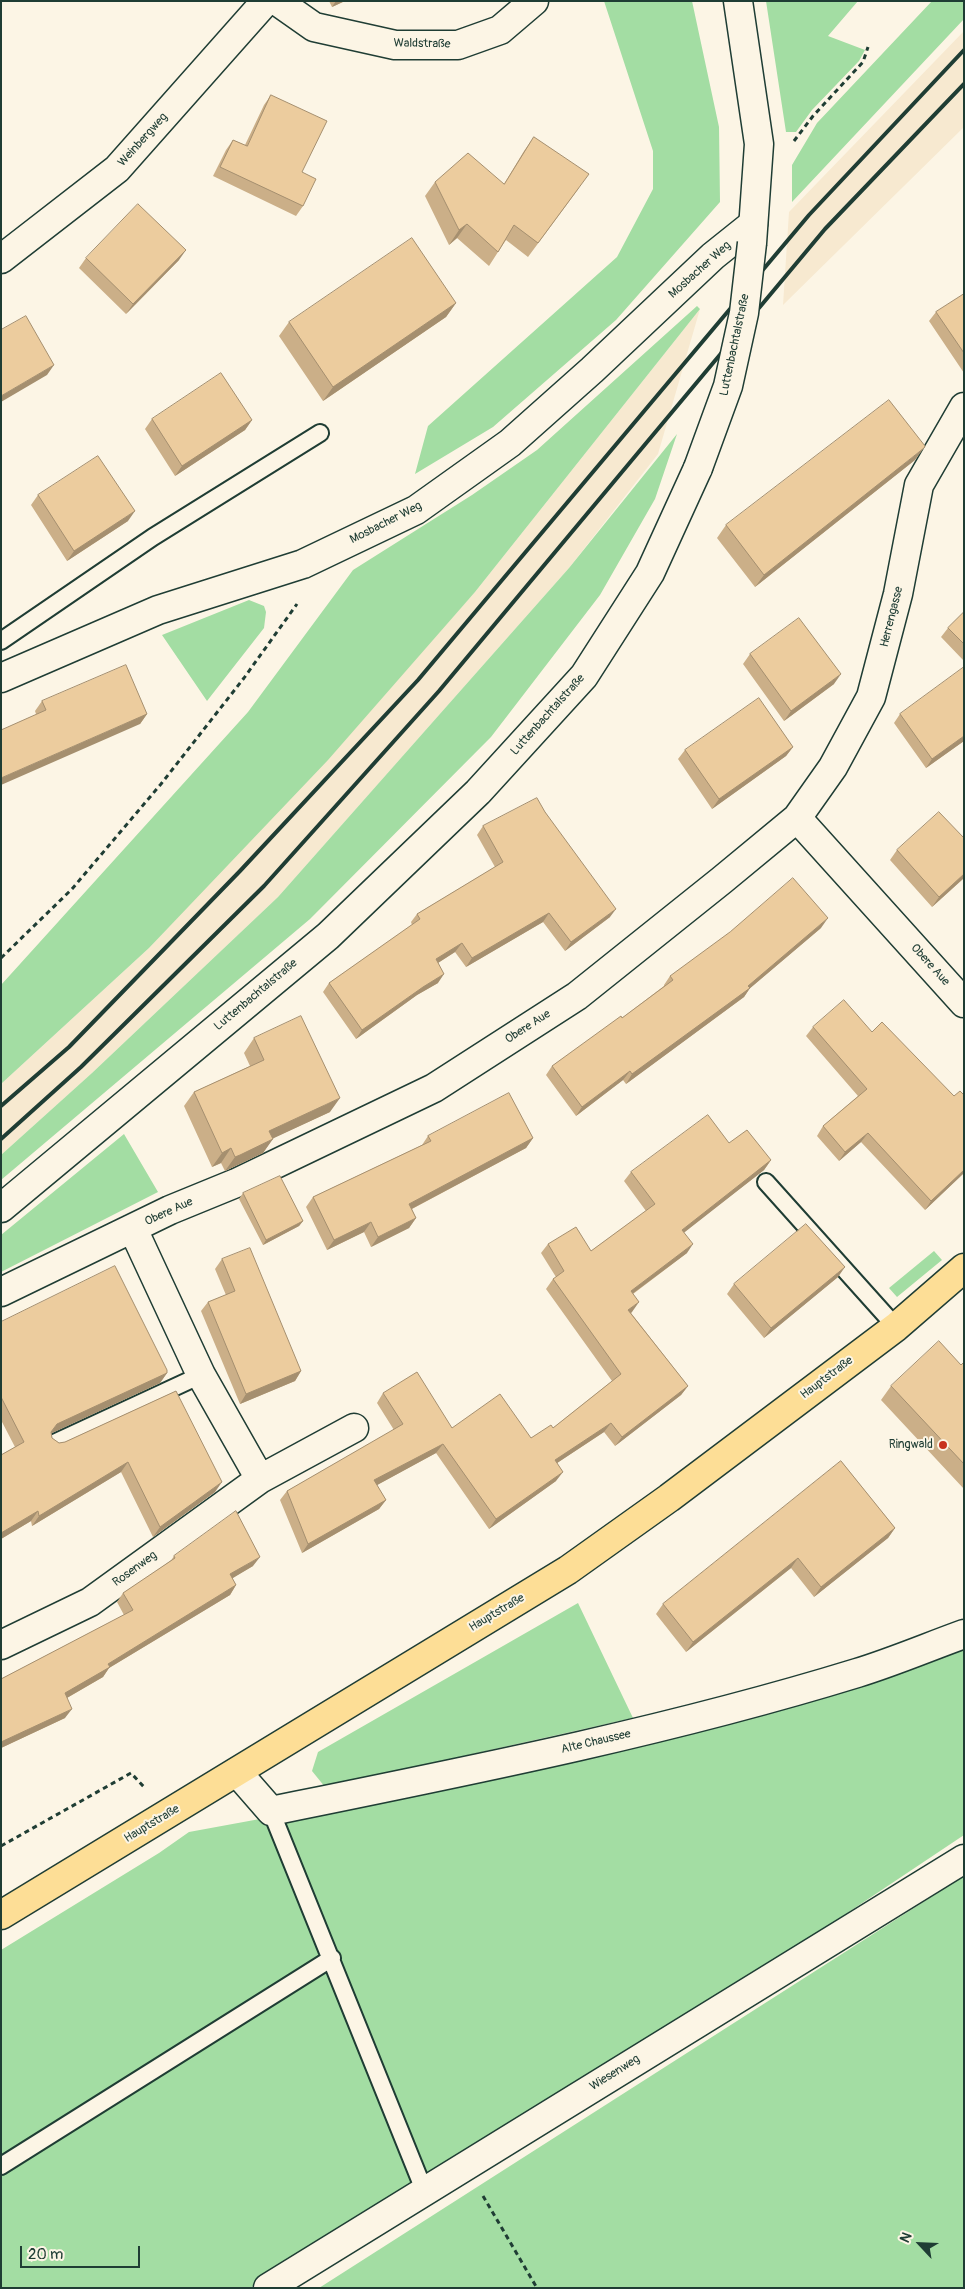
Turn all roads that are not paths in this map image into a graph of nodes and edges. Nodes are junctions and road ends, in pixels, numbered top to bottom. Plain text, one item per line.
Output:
1 (266, 1) edge
2 (277, 1) edge
3 (534, 1) edge
4 (738, 1) edge
5 (753, 234) junction
6 (1, 259) edge
7 (964, 407) edge
8 (320, 433) dead end
9 (1, 641) edge
10 (1, 678) edge
11 (797, 818) junction
12 (964, 1002) edge
13 (766, 1182) edge
14 (1, 1208) edge
15 (133, 1229) junction
16 (964, 1268) edge
17 (1, 1292) edge
18 (896, 1327) junction
19 (201, 1375) junction
20 (354, 1428) dead end
21 (54, 1443) edge
22 (260, 1479) junction
23 (964, 1634) edge
24 (1, 1645) edge
25 (237, 1772) junction
26 (271, 1811) junction
27 (964, 1859) edge
28 (1, 1915) edge
29 (332, 1958) junction
30 (1, 2166) edge
31 (424, 2190) junction
32 (268, 2288) edge

1 - 6 street, Weinbergweg
2 - 3 street, Waldstraße
4 - 5 street, Luttenbachtalstraße
5 - 10 street, Mosbacher Weg
5 - 14 street, Luttenbachtalstraße, bridge
7 - 11 street, Herrengasse
8 - 9 lane
11 - 12 street, Obere Aue
11 - 15 street, Obere Aue
13 - 18 lane
15 - 17 street, Obere Aue
15 - 19 street
16 - 18 main road, Hauptstraße
18 - 25 main road, Hauptstraße
19 - 21 lane
19 - 22 street
20 - 22 street, Rosenweg
22 - 24 street, Rosenweg
23 - 26 street, Alte Chaussee
25 - 26 street
25 - 28 main road, Hauptstraße
26 - 29 lane
27 - 31 street, Wiesenweg
29 - 30 lane
29 - 31 lane
31 - 32 street, Wiesenweg

